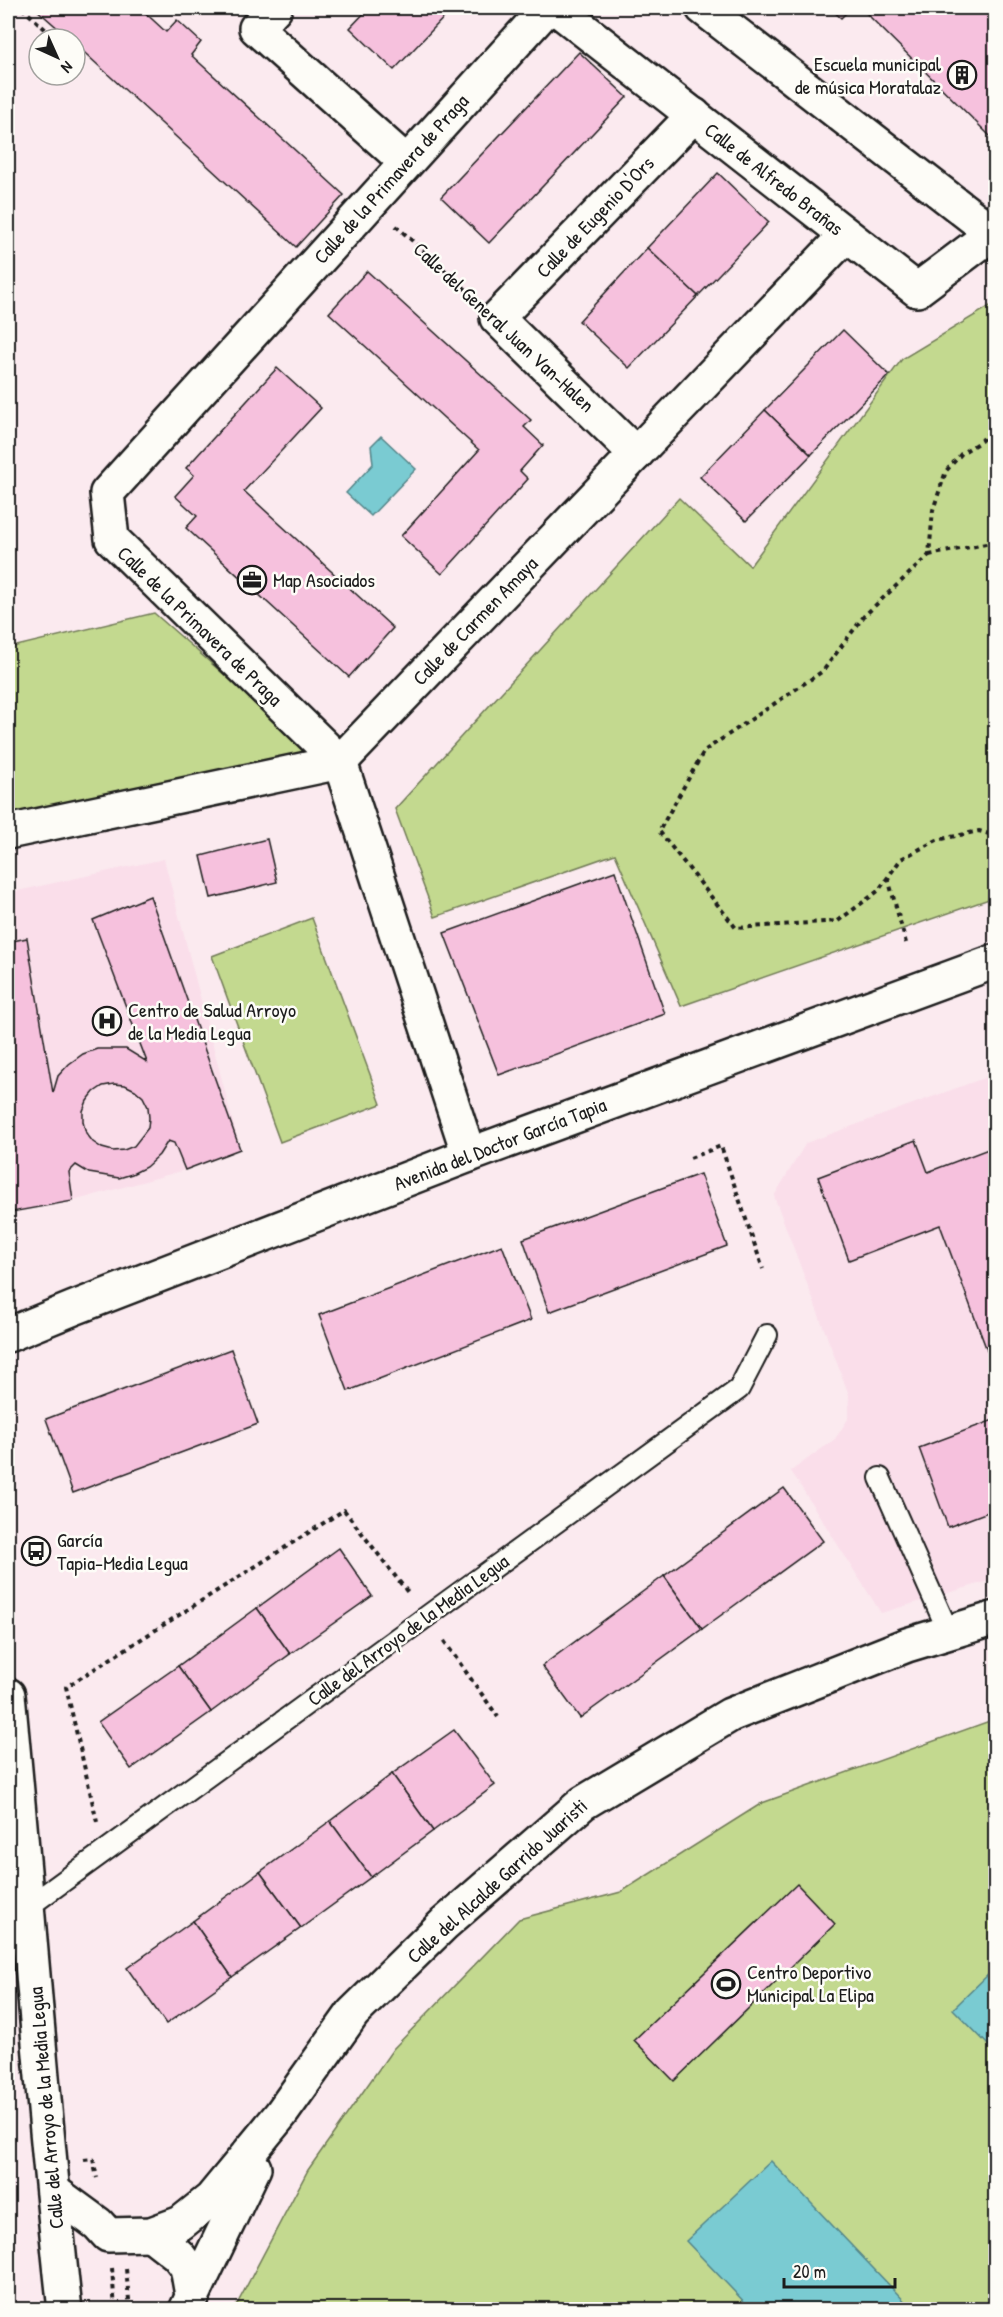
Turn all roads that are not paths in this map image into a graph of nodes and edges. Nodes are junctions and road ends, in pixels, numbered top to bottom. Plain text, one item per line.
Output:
1 (274, 8) edge
2 (547, 8) edge
3 (556, 8) edge
4 (702, 8) edge
5 (694, 116) junction
6 (406, 162) junction
7 (994, 231) edge
8 (846, 235) junction
9 (497, 318) joint
10 (636, 454) junction
11 (340, 762) junction
12 (8, 832) edge
13 (996, 961) edge
14 (469, 1155) junction
15 (8, 1335) edge
16 (767, 1335) dead end
17 (880, 1478) dead end
18 (996, 1618) edge
19 (949, 1633) junction
20 (8, 1695) edge
21 (8, 1832) edge
22 (26, 1874) junction
23 (28, 1907) junction
24 (281, 2114) junction
25 (53, 2191) junction
26 (152, 2234) junction
27 (189, 2302) edge
28 (65, 2310) edge

1 - 6 street
2 - 6 street, Calle de la Primavera de Praga
3 - 5 street, Calle de Alfredo Brañas
4 - 7 street, Calle de Alfredo Brañas
5 - 8 street, Calle de Alfredo Brañas
5 - 9 street, Calle de Eugenio D'Ors
6 - 11 street, Calle de la Primavera de Praga
7 - 8 street, Calle de Alfredo Brañas
8 - 10 street, Calle de Carmen Amaya
9 - 10 street, Calle del General Juan Van-Halen
10 - 11 street, Calle de Carmen Amaya
11 - 12 street
11 - 14 street, Calle de la Primavera de Praga
13 - 14 street, Avenida del Doctor García Tapia
14 - 15 street, Avenida del Doctor García Tapia
16 - 23 lane, Calle del Arroyo de la Media Legua
17 - 19 lane
18 - 19 street, Calle del Alcalde Garrido Juaristi
19 - 24 street, Calle del Alcalde Garrido Juaristi
20 - 22 street, Calle del Arroyo de la Media Legua
21 - 22 street
22 - 23 street, Calle del Arroyo de la Media Legua
23 - 25 street, Calle del Arroyo de la Media Legua
24 - 26 street, Calle del Alcalde Garrido Juaristi
24 - 27 street, Calle del Alcalde Garrido Juaristi
25 - 26 street, Calle del Alcalde Garrido Juaristi
25 - 28 street, Calle del Arroyo de la Media Legua
26 - 27 street, Calle del Alcalde Garrido Juaristi

